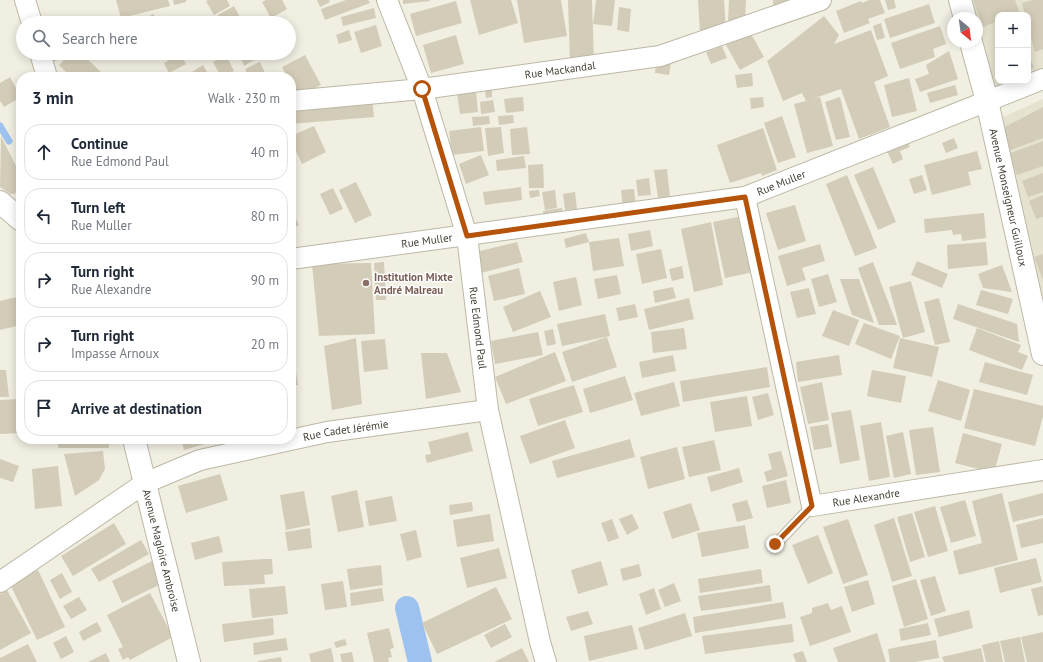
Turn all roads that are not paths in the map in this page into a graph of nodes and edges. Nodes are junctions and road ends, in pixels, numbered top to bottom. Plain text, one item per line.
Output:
1 (25, 0) edge
2 (387, 0) edge
3 (821, 0) edge
4 (960, 0) edge
5 (963, 12) edge
6 (30, 16) edge
7 (973, 48) edge
8 (42, 60) edge
9 (46, 72) edge
10 (1043, 79) edge
11 (422, 89) junction
12 (296, 101) edge
13 (987, 101) junction
14 (745, 197) junction
15 (0, 202) edge
16 (16, 216) edge
17 (467, 236) junction
18 (296, 258) edge
19 (1043, 354) edge
20 (488, 410) junction
21 (296, 439) edge
22 (135, 444) edge
23 (273, 444) edge
24 (1043, 470) edge
25 (145, 483) junction
26 (812, 506) junction
27 (775, 544) dead end
28 (0, 582) edge
29 (189, 662) edge
30 (546, 662) edge

1 - 6 street
2 - 11 street, Rue Edmond Paul
3 - 11 street, Rue Mackandal
4 - 5 street
7 - 13 street, Avenue Monseigneur Guilloux
8 - 9 street
10 - 13 street, Rue Muller
11 - 12 street, Rue Mackandal
11 - 17 street, Rue Edmond Paul
13 - 14 street, Rue Muller
13 - 19 street, Avenue Monseigneur Guilloux
14 - 17 street, Rue Muller
14 - 26 street
15 - 16 street
17 - 18 street, Rue Muller
17 - 20 street, Rue Edmond Paul
20 - 21 street, Rue Cadet Jérémie
20 - 30 street, Rue Edmond Paul
22 - 25 street, Avenue Magloire Ambroise
23 - 25 street, Rue Cadet Jérémie
24 - 26 street, Rue Alexandre
25 - 28 street, Rue Cadet Jérémie
25 - 29 street, Avenue Magloire Ambroise
26 - 27 lane

